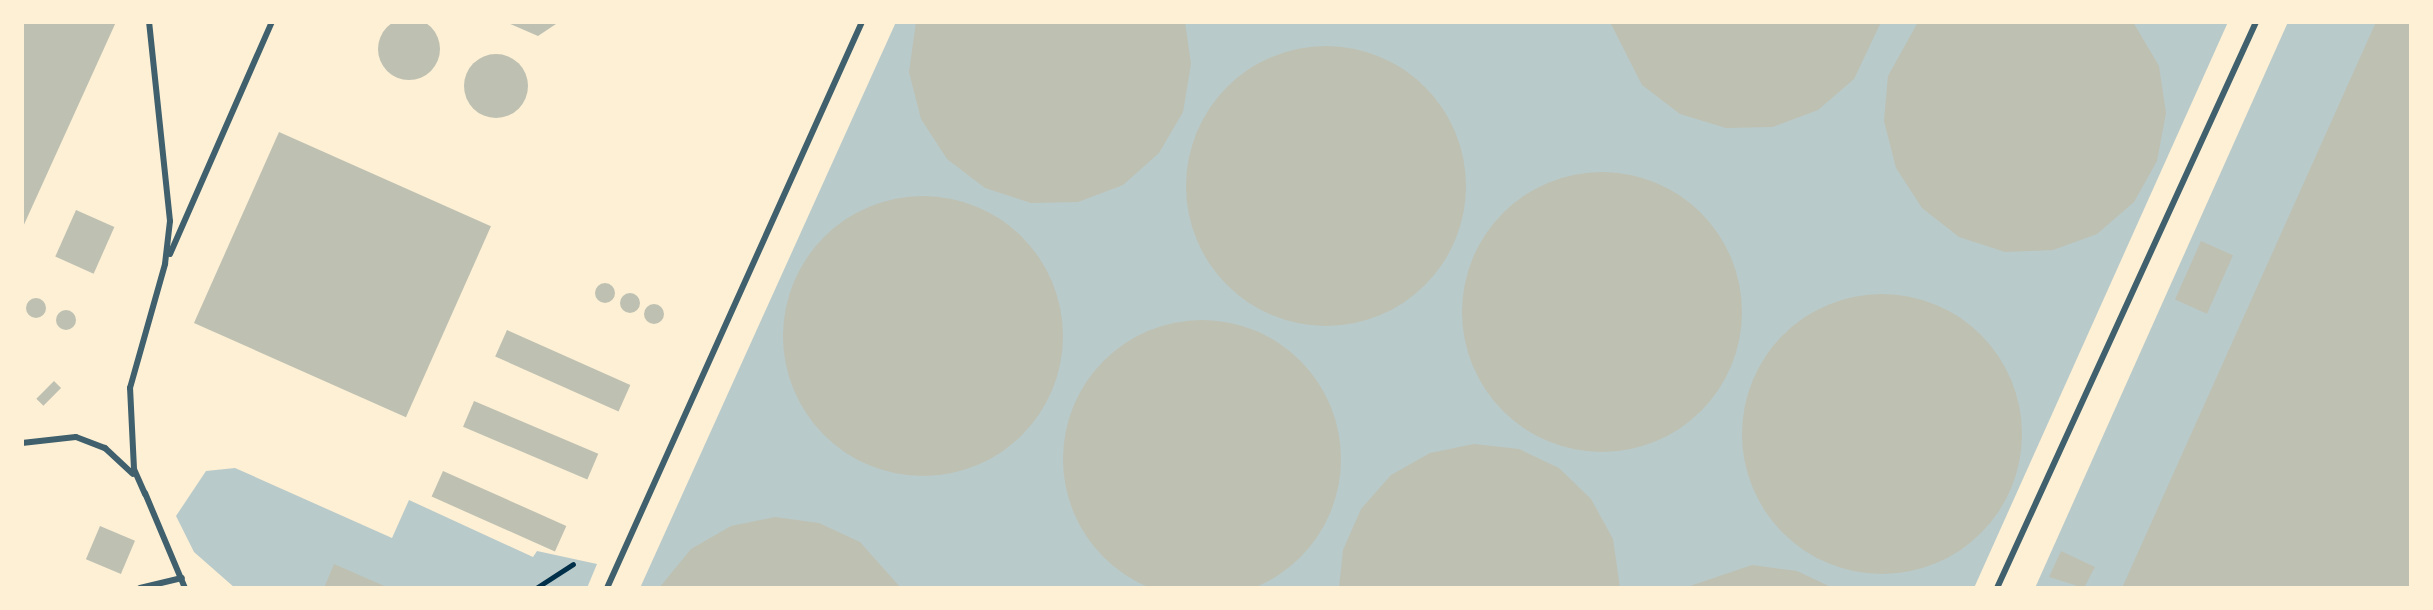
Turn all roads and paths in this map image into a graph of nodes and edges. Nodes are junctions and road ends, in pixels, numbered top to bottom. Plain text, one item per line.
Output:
1 (149, 22) edge
2 (272, 22) edge
3 (862, 22) edge
4 (2256, 22) edge
5 (165, 264) junction
6 (22, 443) edge
7 (145, 494) junction
8 (573, 564) dead end
9 (182, 578) junction
10 (140, 588) edge
11 (185, 588) edge
12 (536, 588) edge
13 (607, 588) edge
14 (1997, 588) edge

1 - 5 lane
2 - 5 lane
3 - 13 lane
4 - 14 lane
5 - 7 lane
6 - 7 lane
7 - 9 lane
8 - 12 path
9 - 10 lane
9 - 11 lane

